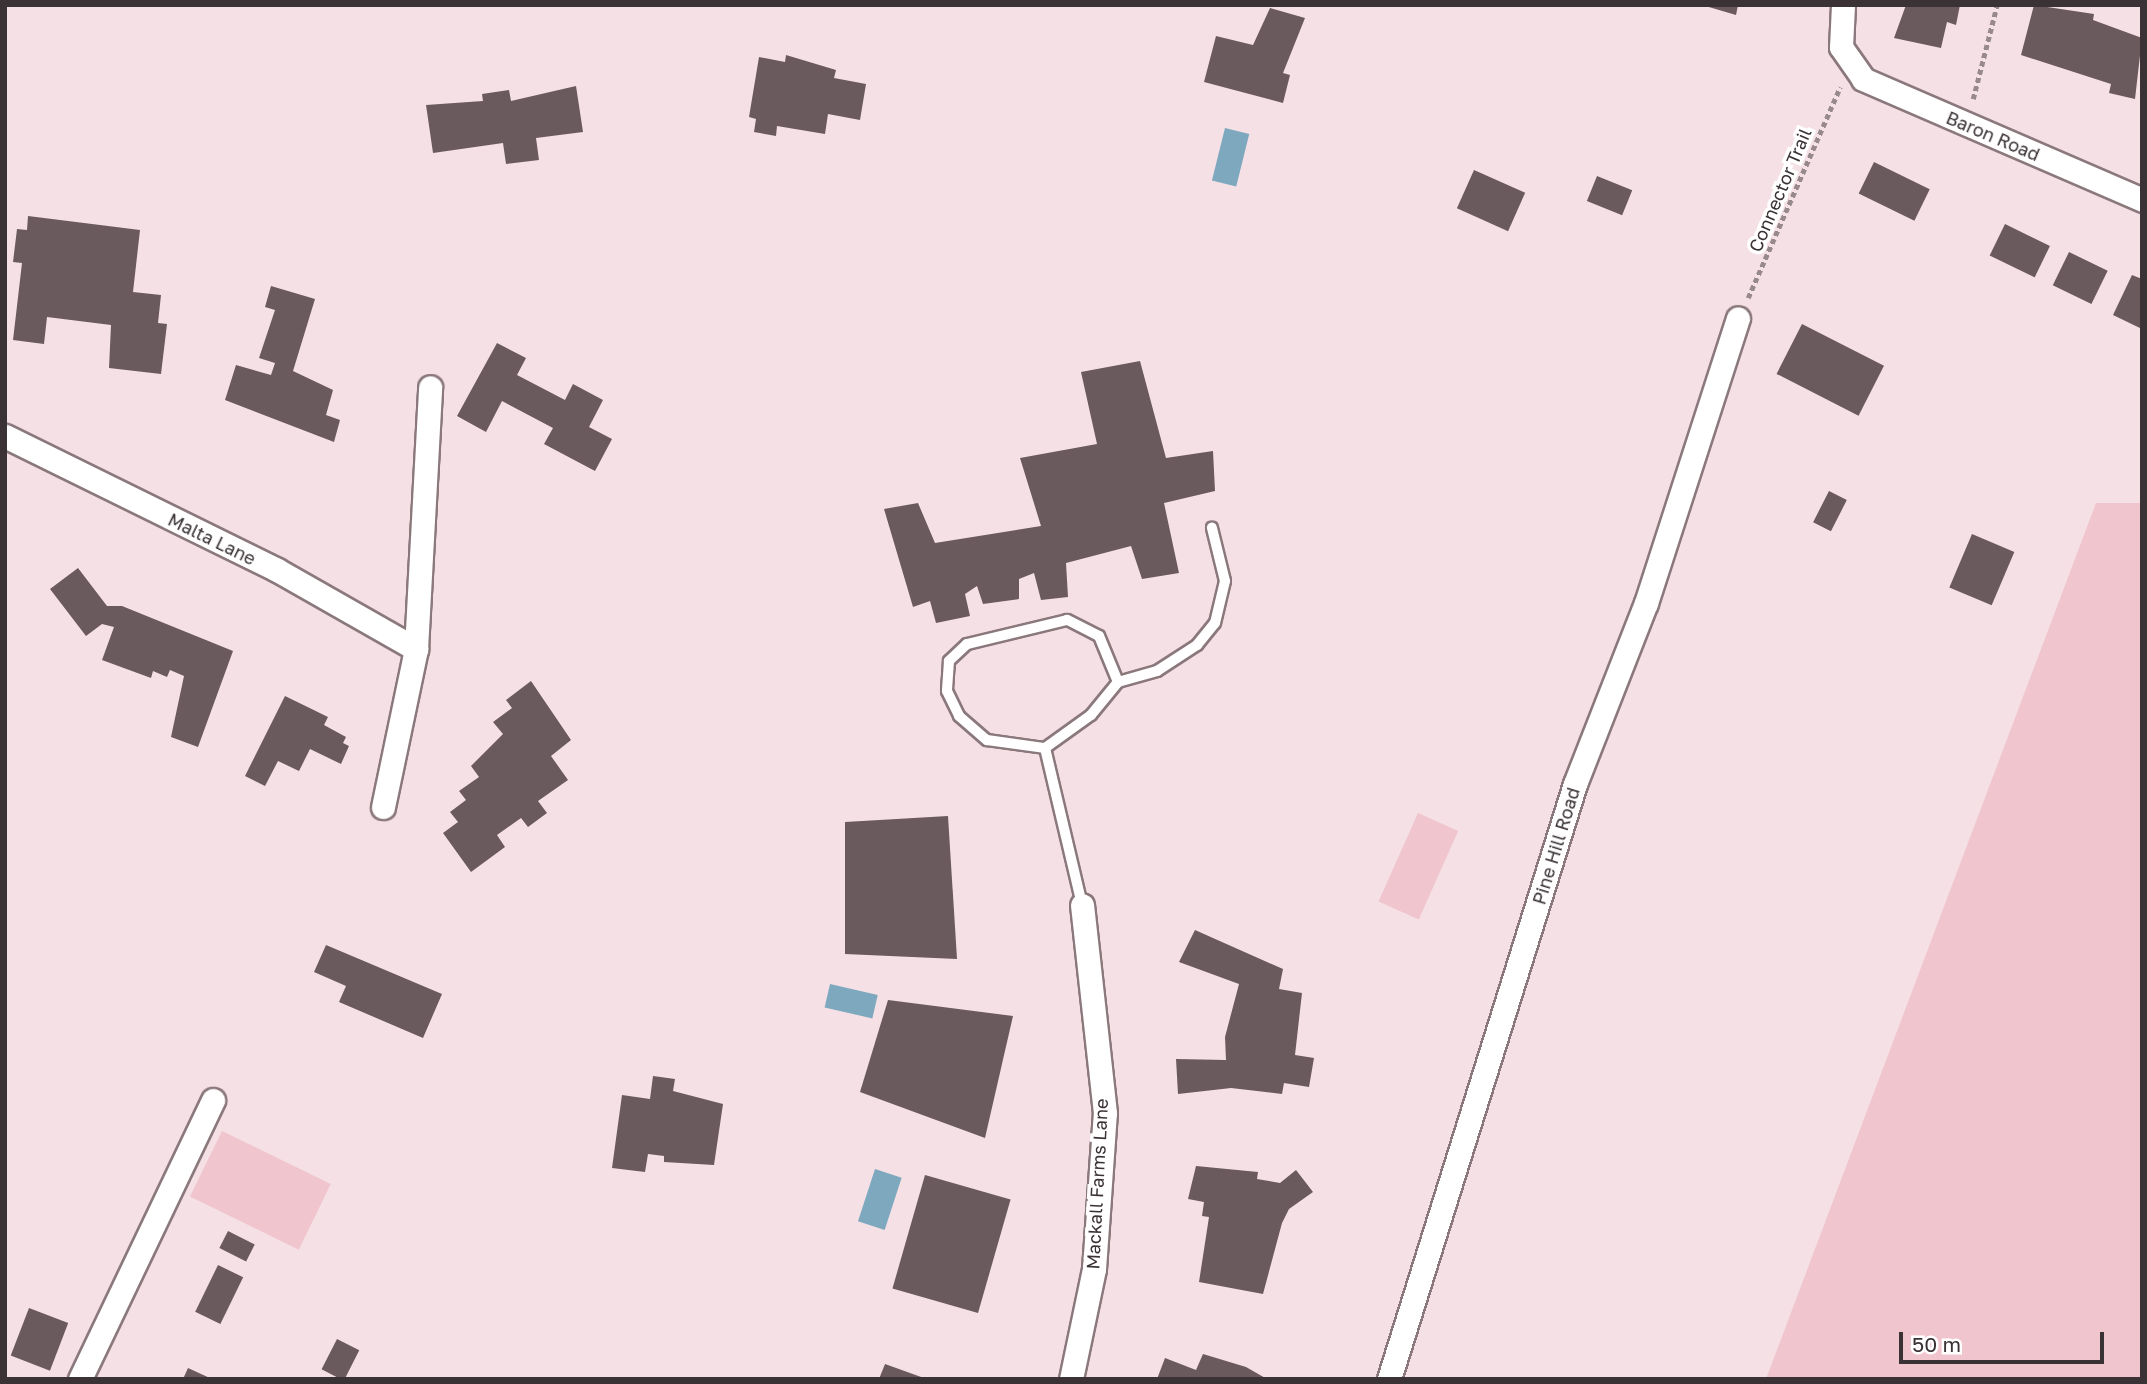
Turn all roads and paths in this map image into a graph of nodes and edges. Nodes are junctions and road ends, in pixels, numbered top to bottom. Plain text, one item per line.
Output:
1 (1843, 5) edge
2 (1997, 5) edge
3 (1850, 65) junction
4 (1967, 125) junction
5 (2142, 200) edge
6 (1737, 323) joint
7 (430, 387) dead end
8 (5, 436) edge
9 (1212, 528) dead end
10 (416, 649) junction
11 (1118, 682) junction
12 (1045, 748) junction
13 (383, 807) dead end
14 (1083, 905) joint
15 (213, 1100) dead end
16 (80, 1379) edge
17 (1071, 1379) edge
18 (1389, 1379) edge

1 - 3 street
2 - 4 path
3 - 4 street, Baron Road
3 - 6 path, Connector Trail
4 - 5 street, Baron Road
6 - 18 street, Pine Hill Road
7 - 10 street
8 - 10 street, Malta Lane
9 - 11 lane
10 - 13 street
11 - 12 lane
11 - 12 lane
12 - 14 lane
14 - 17 street, Mackall Farms Lane
15 - 16 street

